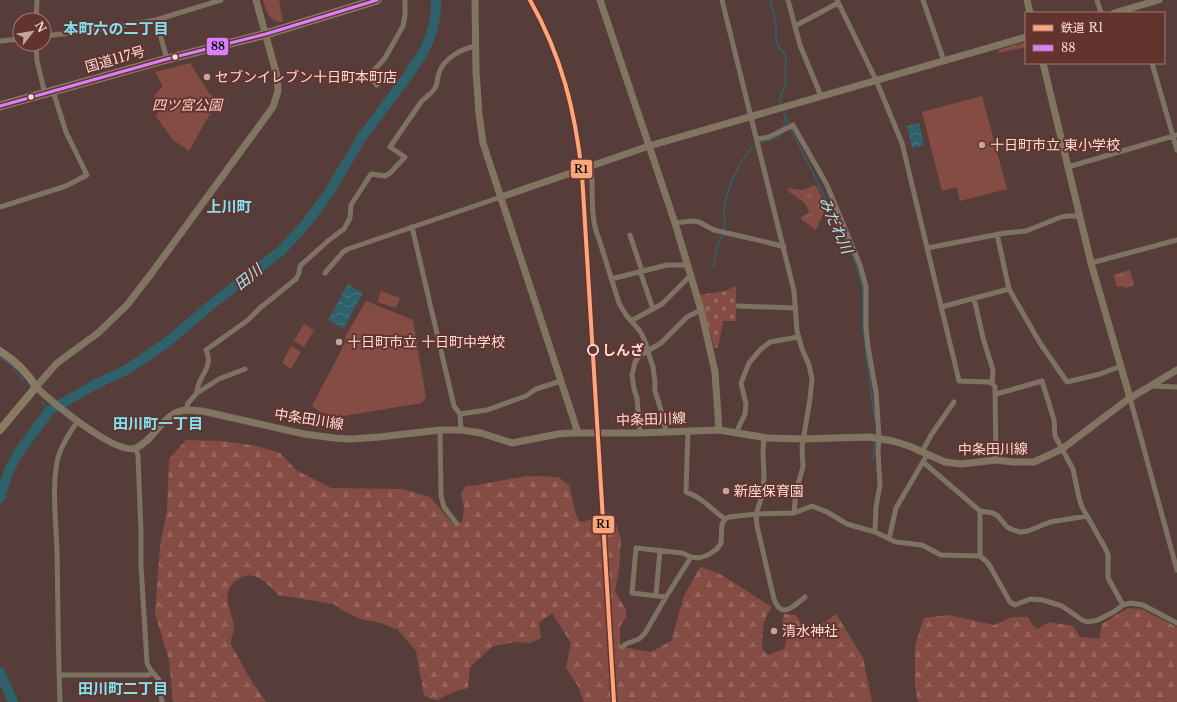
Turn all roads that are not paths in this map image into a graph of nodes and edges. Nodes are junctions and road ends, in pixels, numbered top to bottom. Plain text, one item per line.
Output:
1 (37, 0) edge
2 (220, 0) edge
3 (256, 0) edge
4 (377, 0) edge
5 (405, 0) edge
6 (475, 0) edge
7 (600, 0) edge
8 (722, 0) edge
9 (788, 0) edge
10 (923, 0) edge
11 (1027, 0) edge
12 (1097, 0) edge
13 (1159, 0) edge
14 (838, 2) edge
15 (1137, 10) edge
16 (36, 12) edge
17 (1030, 12) edge
18 (1101, 12) edge
19 (1122, 12) edge
20 (156, 20) junction
21 (795, 26) junction
22 (266, 34) junction
23 (52, 35) edge
24 (1025, 37) edge
25 (12, 40) edge
26 (0, 41) edge
27 (476, 46) junction
28 (36, 52) edge
29 (166, 59) junction
30 (944, 61) junction
31 (1043, 64) edge
32 (1152, 64) edge
33 (876, 80) junction
34 (377, 85) dead end
35 (49, 92) junction
36 (821, 96) junction
37 (0, 106) edge
38 (751, 117) junction
39 (1175, 136) edge
40 (756, 139) junction
41 (649, 146) junction
42 (1177, 150) edge
43 (591, 166) junction
44 (1068, 167) junction
45 (501, 197) junction
46 (0, 207) edge
47 (1080, 216) junction
48 (675, 223) junction
49 (412, 227) junction
50 (996, 234) junction
51 (630, 235) dead end
52 (1177, 240) edge
53 (784, 246) junction
54 (927, 248) junction
55 (1092, 263) junction
56 (688, 265) junction
57 (641, 271) junction
58 (325, 273) dead end
59 (691, 275) junction
60 (611, 279) junction
61 (1009, 289) junction
62 (974, 298) junction
63 (738, 306) dead end
64 (941, 306) junction
65 (796, 308) junction
66 (653, 309) junction
67 (701, 310) junction
68 (631, 321) junction
69 (798, 337) junction
70 (0, 351) edge
71 (648, 352) junction
72 (1121, 366) junction
73 (245, 370) dead end
74 (1177, 370) edge
75 (561, 381) junction
76 (992, 383) junction
77 (1150, 385) junction
78 (36, 387) junction
79 (1177, 387) edge
80 (197, 393) junction
81 (996, 394) junction
82 (1130, 398) junction
83 (954, 402) dead end
84 (186, 410) junction
85 (460, 414) junction
86 (77, 422) junction
87 (0, 430) edge
88 (440, 430) junction
89 (461, 430) junction
90 (719, 430) junction
91 (688, 431) junction
92 (666, 432) junction
93 (578, 433) junction
94 (640, 433) junction
95 (736, 433) junction
96 (764, 438) junction
97 (879, 438) junction
98 (803, 439) junction
99 (136, 448) junction
100 (1062, 449) junction
101 (924, 456) junction
102 (996, 460) junction
103 (980, 511) junction
104 (794, 513) junction
105 (756, 514) junction
106 (1087, 516) junction
107 (724, 519) junction
108 (457, 524) dead end
109 (875, 532) junction
110 (889, 539) junction
111 (660, 550) junction
112 (980, 556) junction
113 (691, 557) junction
114 (1177, 570) edge
115 (656, 595) junction
116 (666, 596) junction
117 (805, 597) dead end
118 (1123, 605) junction
119 (1177, 623) edge
120 (622, 647) dead end
121 (152, 673) junction
122 (59, 675) junction
123 (60, 702) edge
124 (162, 702) edge

1 - 16 street
2 - 20 street
3 - 22 street
4 - 22 highway, 国道117号
5 - 34 street
6 - 27 street
7 - 41 street
8 - 38 street
9 - 21 street
10 - 30 street
11 - 17 street
12 - 18 street
13 - 15 street
14 - 21 street
14 - 33 street
15 - 19 street
20 - 23 street
20 - 29 street
21 - 36 street
22 - 29 highway, 国道117号
22 - 78 street
24 - 30 street
25 - 26 street
27 - 45 street
27 - 80 street
28 - 35 street
29 - 35 highway, 国道117号
30 - 33 street
31 - 44 street
32 - 39 street
33 - 36 street
33 - 54 street
35 - 37 highway, 国道117号
35 - 46 street
36 - 38 street
38 - 40 street
38 - 41 street
39 - 42 street
39 - 44 street
40 - 53 street
40 - 97 street
41 - 43 street
41 - 48 street
43 - 45 street
43 - 60 street
44 - 47 street
45 - 49 street
45 - 75 street
47 - 50 street
47 - 55 street
48 - 53 street
48 - 56 street
49 - 58 street
49 - 85 street
50 - 54 street
50 - 61 street
51 - 57 street
52 - 55 street
53 - 65 street
54 - 64 street
55 - 72 street
56 - 57 street
56 - 59 street
57 - 60 street
57 - 66 street
59 - 66 street
59 - 67 street
60 - 68 street
61 - 62 street
61 - 72 street
62 - 64 street
62 - 76 street
63 - 65 street
64 - 76 street
65 - 69 street
66 - 68 street
67 - 71 street
67 - 90 street
68 - 71 street
69 - 95 street
69 - 98 street
70 - 78 main road
71 - 92 street
71 - 94 street
72 - 82 street
73 - 80 street
74 - 77 street, 中条田川線
75 - 85 street
75 - 93 street
76 - 81 street
77 - 79 street
77 - 82 street, 中条田川線
78 - 86 street
78 - 87 main road
80 - 84 street
81 - 100 street
81 - 102 street
82 - 100 street, 中条田川線
82 - 114 street
83 - 101 street
84 - 88 street, 中条田川線
84 - 99 street, 中条田川線
85 - 89 street
86 - 99 street
86 - 122 street
88 - 89 street, 中条田川線
88 - 108 street
89 - 93 street, 中条田川線
90 - 91 street, 中条田川線
90 - 95 street, 中条田川線
91 - 92 street, 中条田川線
91 - 107 street
92 - 94 street, 中条田川線
93 - 94 street, 中条田川線
95 - 96 street, 中条田川線
96 - 98 street, 中条田川線
96 - 105 street
97 - 98 street, 中条田川線
97 - 101 street, 中条田川線
97 - 109 street
98 - 104 street
99 - 121 street
100 - 102 street, 中条田川線
100 - 106 street
101 - 102 street, 中条田川線
101 - 103 street
101 - 110 street
103 - 106 street
103 - 112 street
104 - 105 street
104 - 109 street
105 - 107 street
105 - 117 street
106 - 118 street
107 - 113 street
109 - 110 street
110 - 112 street
111 - 113 street
111 - 115 street
111 - 115 street
112 - 118 street
113 - 116 street
115 - 116 street
116 - 120 street
118 - 119 street
121 - 122 street
121 - 124 street
122 - 123 street

